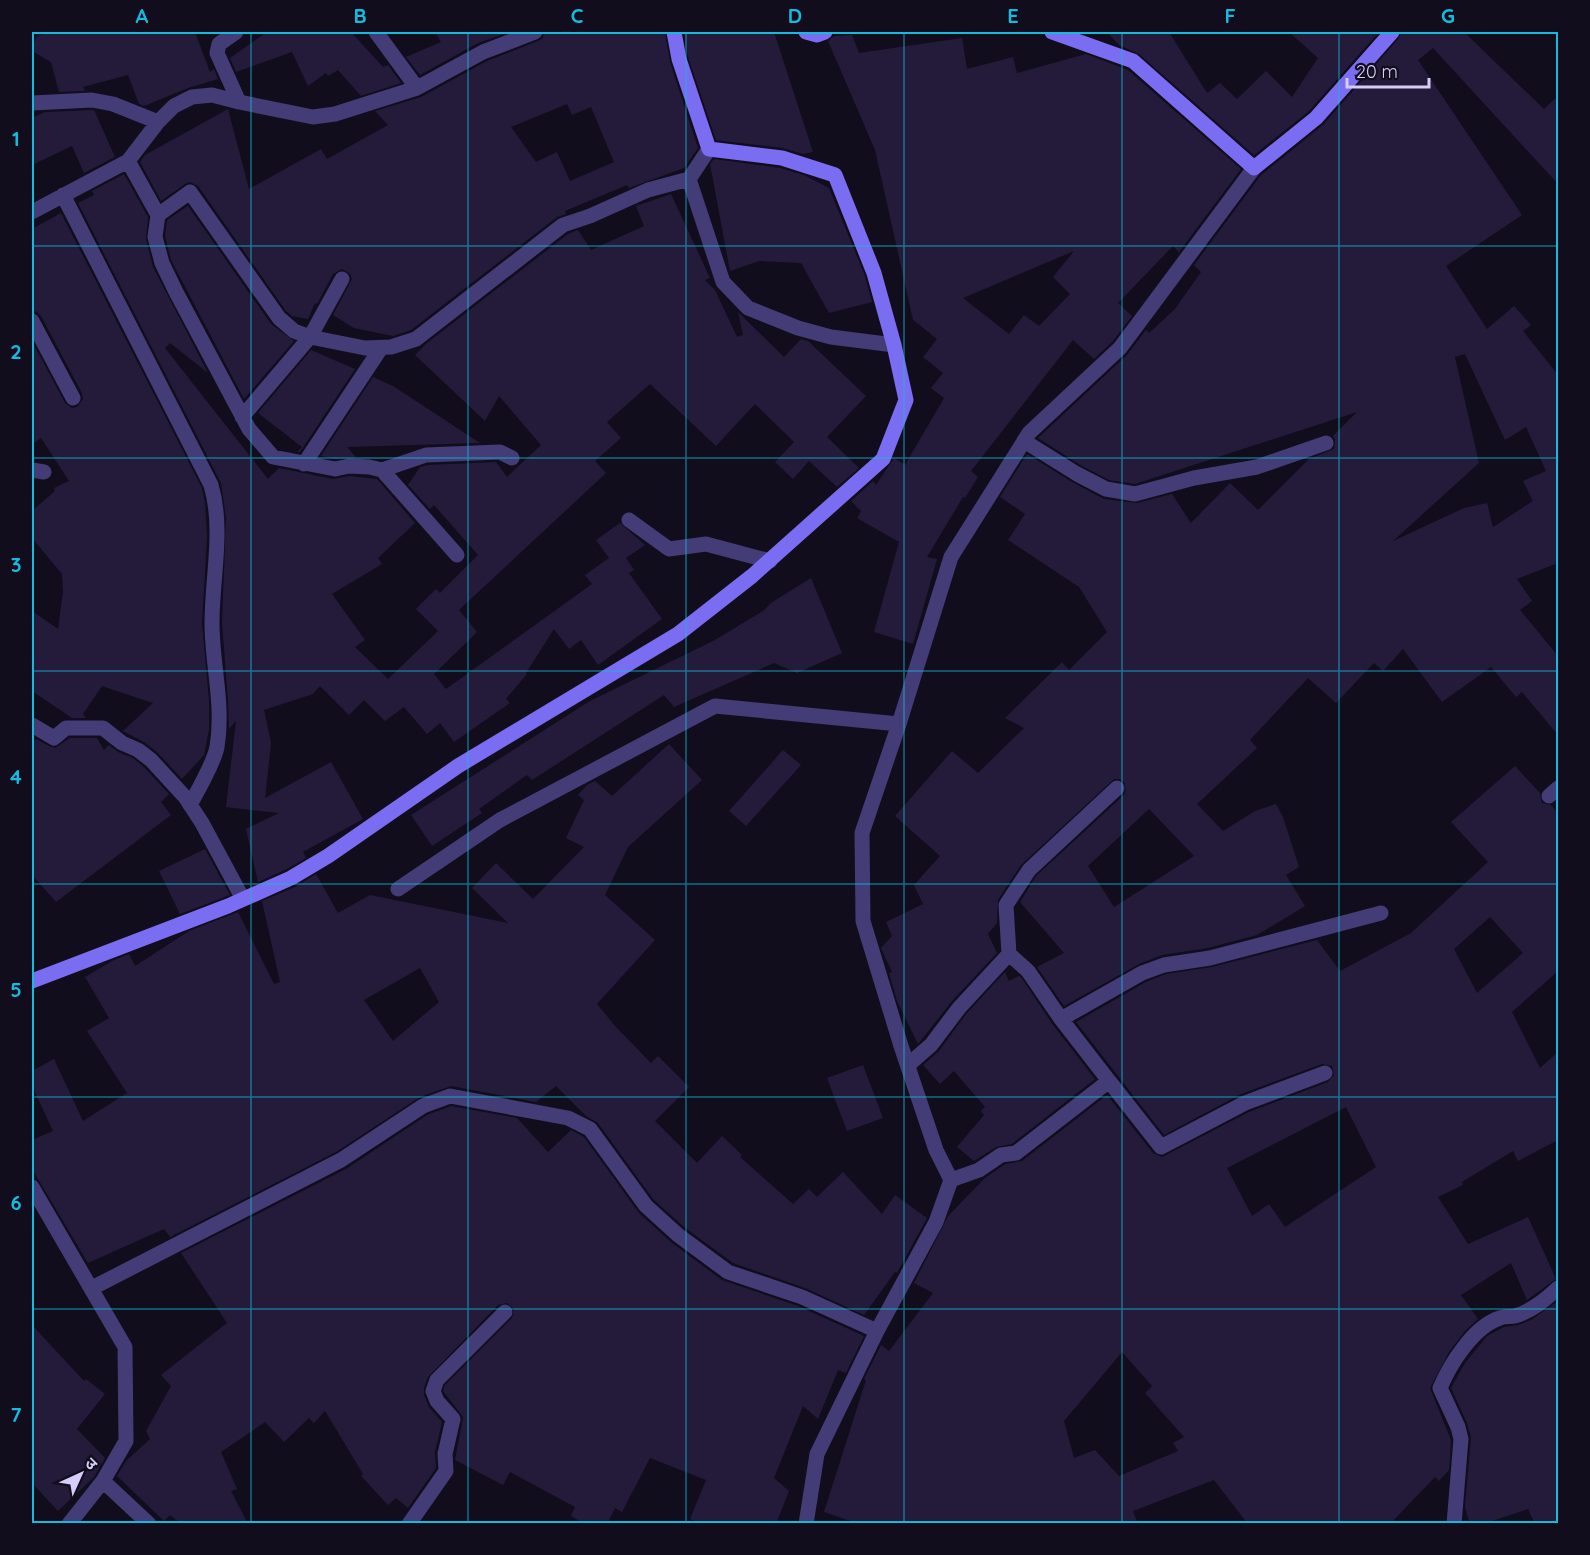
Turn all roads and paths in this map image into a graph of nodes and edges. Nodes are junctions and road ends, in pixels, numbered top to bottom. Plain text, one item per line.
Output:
1 (236, 32) edge
2 (376, 32) edge
3 (535, 32) edge
4 (674, 32) edge
5 (806, 32) edge
6 (825, 32) edge
7 (1052, 32) edge
8 (1392, 32) edge
9 (417, 88) junction
10 (239, 102) junction
11 (32, 103) edge
12 (158, 122) junction
13 (710, 148) junction
14 (128, 161) junction
15 (1254, 168) junction
16 (689, 179) junction
17 (63, 195) junction
18 (32, 212) edge
19 (158, 215) junction
20 (342, 279) dead end
21 (32, 321) edge
22 (310, 337) junction
23 (894, 345) junction
24 (381, 348) junction
25 (73, 398) dead end
26 (242, 417) junction
27 (1024, 441) junction
28 (1326, 443) dead end
29 (512, 458) dead end
30 (304, 464) junction
31 (382, 470) junction
32 (629, 520) dead end
33 (457, 555) dead end
34 (770, 561) junction
35 (899, 724) junction
36 (32, 725) edge
37 (1118, 788) dead end
38 (190, 805) junction
39 (398, 889) dead end
40 (243, 899) junction
41 (1381, 913) dead end
42 (1009, 954) junction
43 (32, 981) edge
44 (1061, 1019) junction
45 (908, 1065) junction
46 (1325, 1073) dead end
47 (1109, 1081) junction
48 (951, 1180) junction
49 (32, 1187) edge
50 (92, 1288) junction
51 (1558, 1288) edge
52 (505, 1312) dead end
53 (877, 1331) junction
54 (104, 1481) junction
55 (69, 1524) edge
56 (149, 1524) edge
57 (408, 1524) edge
58 (806, 1524) edge
59 (1454, 1524) edge

1 - 10 street
2 - 9 street
3 - 9 street
4 - 13 main road
5 - 6 main road
7 - 15 main road
8 - 15 main road
9 - 10 street
10 - 12 street
11 - 12 street
12 - 14 street
13 - 16 street
13 - 23 main road
14 - 17 street
14 - 19 street
15 - 27 street
16 - 23 street
16 - 24 street
17 - 18 street
17 - 38 street
19 - 22 street
19 - 26 street
20 - 22 street
21 - 25 street
22 - 24 street
22 - 26 street
23 - 34 main road
24 - 30 street
26 - 30 street
27 - 28 street
27 - 35 street
29 - 31 street
30 - 31 street
31 - 33 street
32 - 34 street
34 - 40 main road
35 - 39 street
35 - 45 street
36 - 38 street
37 - 42 street
38 - 40 street
40 - 43 main road
41 - 44 street
42 - 44 street
42 - 45 street
44 - 47 street
45 - 48 street
46 - 47 street
47 - 48 street
48 - 53 street
49 - 50 street
50 - 53 street
50 - 54 street
51 - 59 street
52 - 57 street
53 - 58 street
54 - 55 street
54 - 56 street

